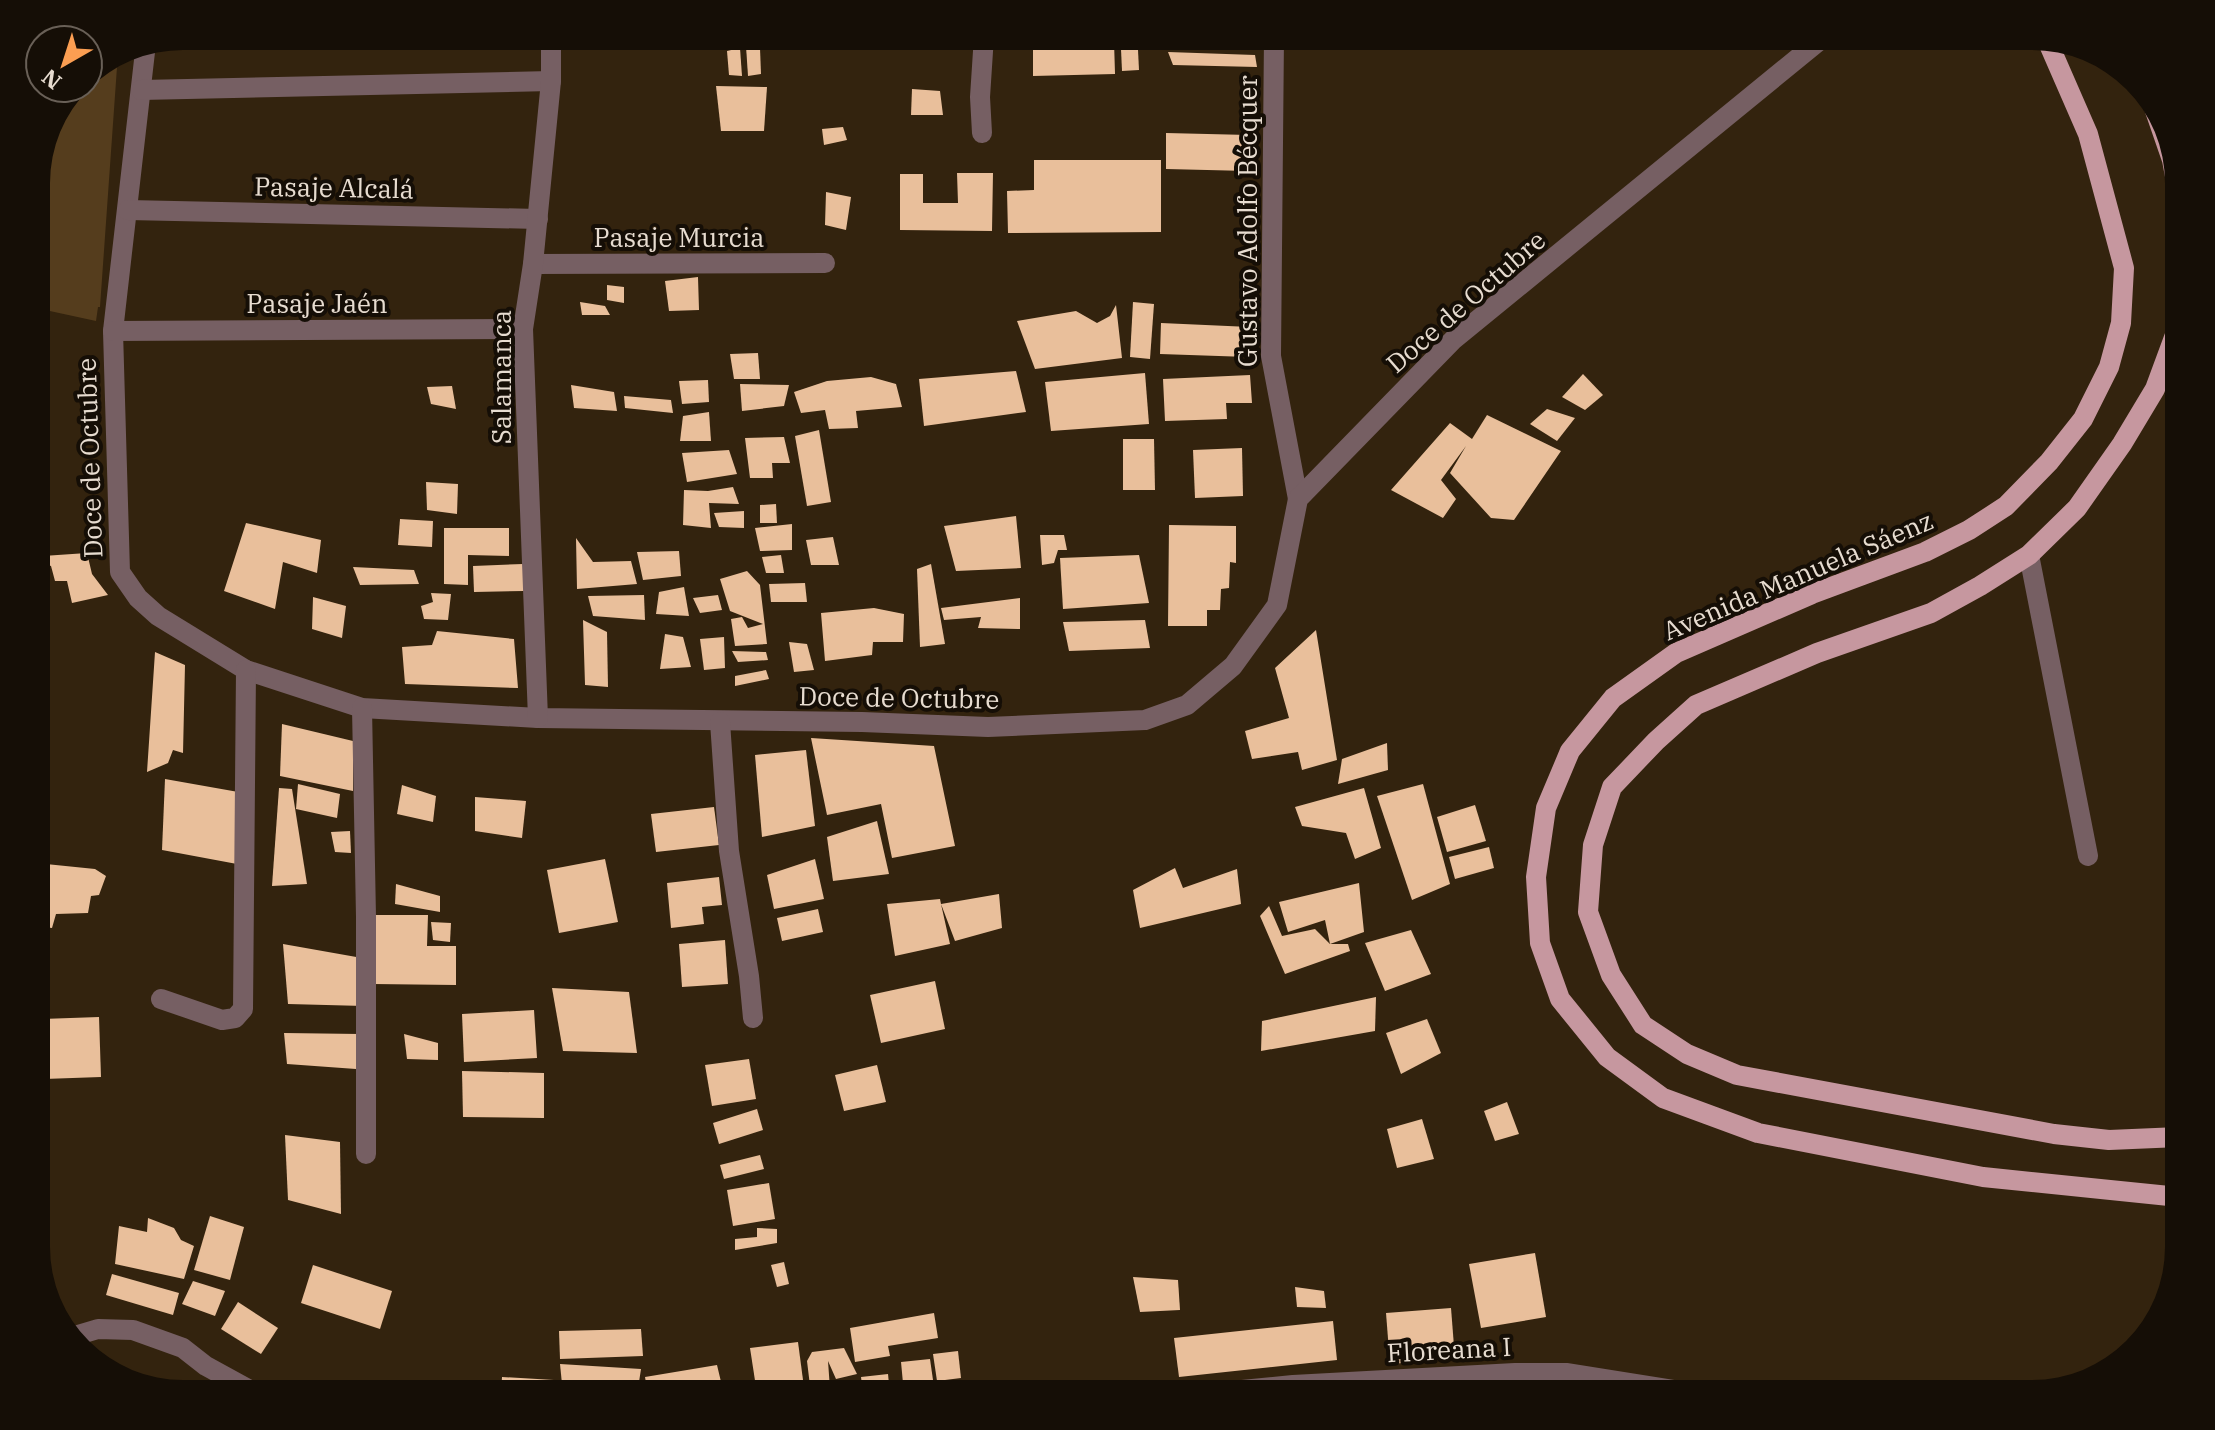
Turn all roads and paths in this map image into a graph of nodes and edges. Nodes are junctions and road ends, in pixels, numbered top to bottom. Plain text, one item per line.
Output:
1 (551, 50) edge
2 (983, 50) edge
3 (1274, 50) edge
4 (1808, 50) edge
5 (2052, 52) edge
6 (145, 56) edge
7 (551, 81) junction
8 (141, 90) junction
9 (982, 133) dead end
10 (128, 210) junction
11 (538, 219) junction
12 (825, 263) dead end
13 (533, 264) junction
14 (523, 329) junction
15 (113, 331) junction
16 (2165, 362) edge
17 (1298, 499) junction
18 (2029, 555) junction
19 (246, 670) junction
20 (362, 708) junction
21 (538, 718) junction
22 (720, 722) junction
23 (2088, 856) dead end
24 (161, 999) dead end
25 (753, 1018) dead end
26 (2165, 1138) edge
27 (366, 1154) dead end
28 (2165, 1195) edge
29 (82, 1334) edge
30 (232, 1380) edge
31 (1386, 1380) edge
32 (1610, 1380) edge

1 - 7 street, Salamanca
2 - 9 street
3 - 17 street, Gustavo Adolfo Bécquer
4 - 17 street, Doce de Octubre
5 - 28 main road, Avenida Manuela Sáenz
6 - 8 street, Doce de Octubre
7 - 8 street
7 - 11 street, Salamanca
8 - 10 street, Doce de Octubre
10 - 11 street, Pasaje Alcalá
10 - 15 street, Doce de Octubre
11 - 13 street, Salamanca
12 - 13 street, Pasaje Murcia
13 - 14 street, Salamanca
14 - 15 street, Pasaje Jaén
14 - 21 street, Salamanca
15 - 19 street, Doce de Octubre
16 - 18 main road
17 - 22 street, Doce de Octubre
18 - 23 street
18 - 26 main road
19 - 20 street, Doce de Octubre
19 - 24 street
20 - 21 street, Doce de Octubre
20 - 27 street
21 - 22 street, Doce de Octubre
22 - 25 street
29 - 30 street
31 - 32 street, Floreana I

